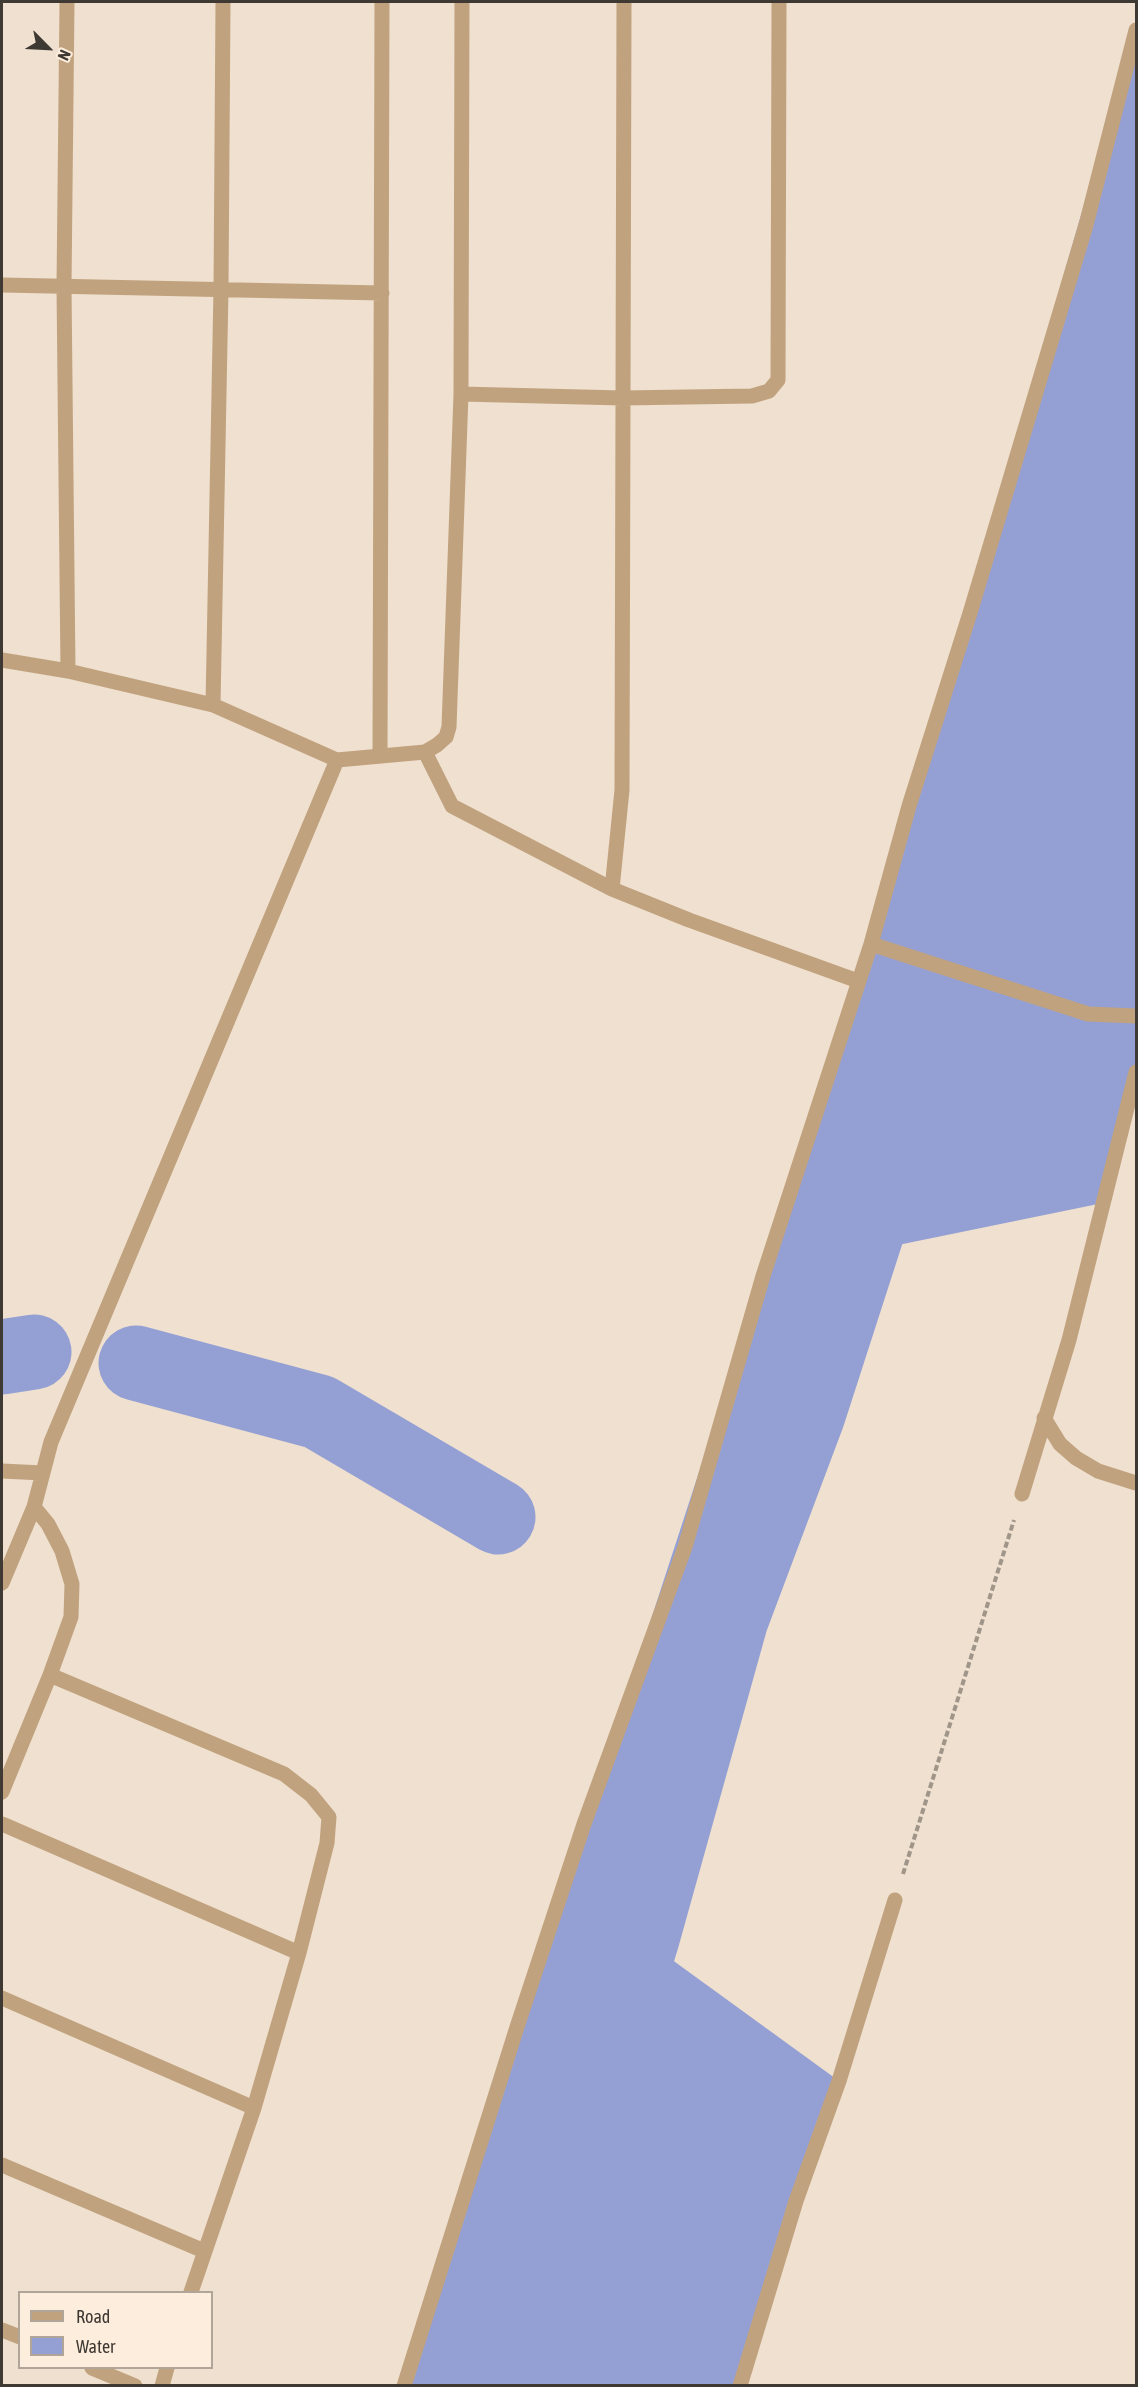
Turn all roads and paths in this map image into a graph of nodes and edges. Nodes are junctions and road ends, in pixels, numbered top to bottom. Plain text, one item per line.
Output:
1 (67, 2) edge
2 (223, 2) edge
3 (382, 2) edge
4 (462, 2) edge
5 (624, 2) edge
6 (779, 2) edge
7 (1137, 30) edge
8 (2, 285) edge
9 (64, 286) junction
10 (220, 290) junction
11 (382, 293) junction
12 (461, 394) junction
13 (622, 398) junction
14 (2, 660) edge
15 (68, 671) junction
16 (213, 705) junction
17 (424, 752) junction
18 (380, 756) junction
19 (337, 760) junction
20 (612, 889) junction
21 (871, 944) junction
22 (858, 981) junction
23 (1137, 1016) edge
24 (1137, 1072) edge
25 (1044, 1418) junction
26 (2, 1471) edge
27 (43, 1473) junction
28 (1137, 1483) edge
29 (1022, 1494) joint
30 (34, 1507) junction
31 (2, 1583) edge
32 (50, 1675) junction
33 (2, 1792) edge
34 (2, 1824) edge
35 (895, 1900) joint
36 (299, 1953) junction
37 (2, 1998) edge
38 (254, 2108) junction
39 (2, 2165) edge
40 (204, 2251) junction
41 (191, 2291) edge
42 (2, 2330) edge
43 (18, 2336) edge
44 (97, 2369) edge
45 (166, 2369) edge
46 (135, 2385) edge
47 (162, 2385) edge
48 (404, 2385) edge
49 (741, 2385) edge

1 - 9 street
2 - 10 street
3 - 11 street
4 - 12 street
5 - 13 street
6 - 13 street
7 - 21 street
8 - 9 street
9 - 10 street
9 - 15 street
10 - 11 street
10 - 16 street
11 - 18 street
12 - 13 street
12 - 17 street
13 - 20 street
14 - 15 street
15 - 16 street
16 - 19 street
17 - 18 street
17 - 20 street
18 - 19 street
19 - 27 street
20 - 22 street
21 - 22 street
21 - 23 street
22 - 48 street
24 - 25 street
25 - 28 street
25 - 29 street
26 - 27 street
27 - 30 street
29 - 35 path
30 - 31 street
30 - 32 street
32 - 33 street
32 - 36 street
34 - 36 street
35 - 49 street
36 - 38 street
37 - 38 street
38 - 40 street
39 - 40 street
40 - 41 street
42 - 43 street
44 - 46 street
45 - 47 street

